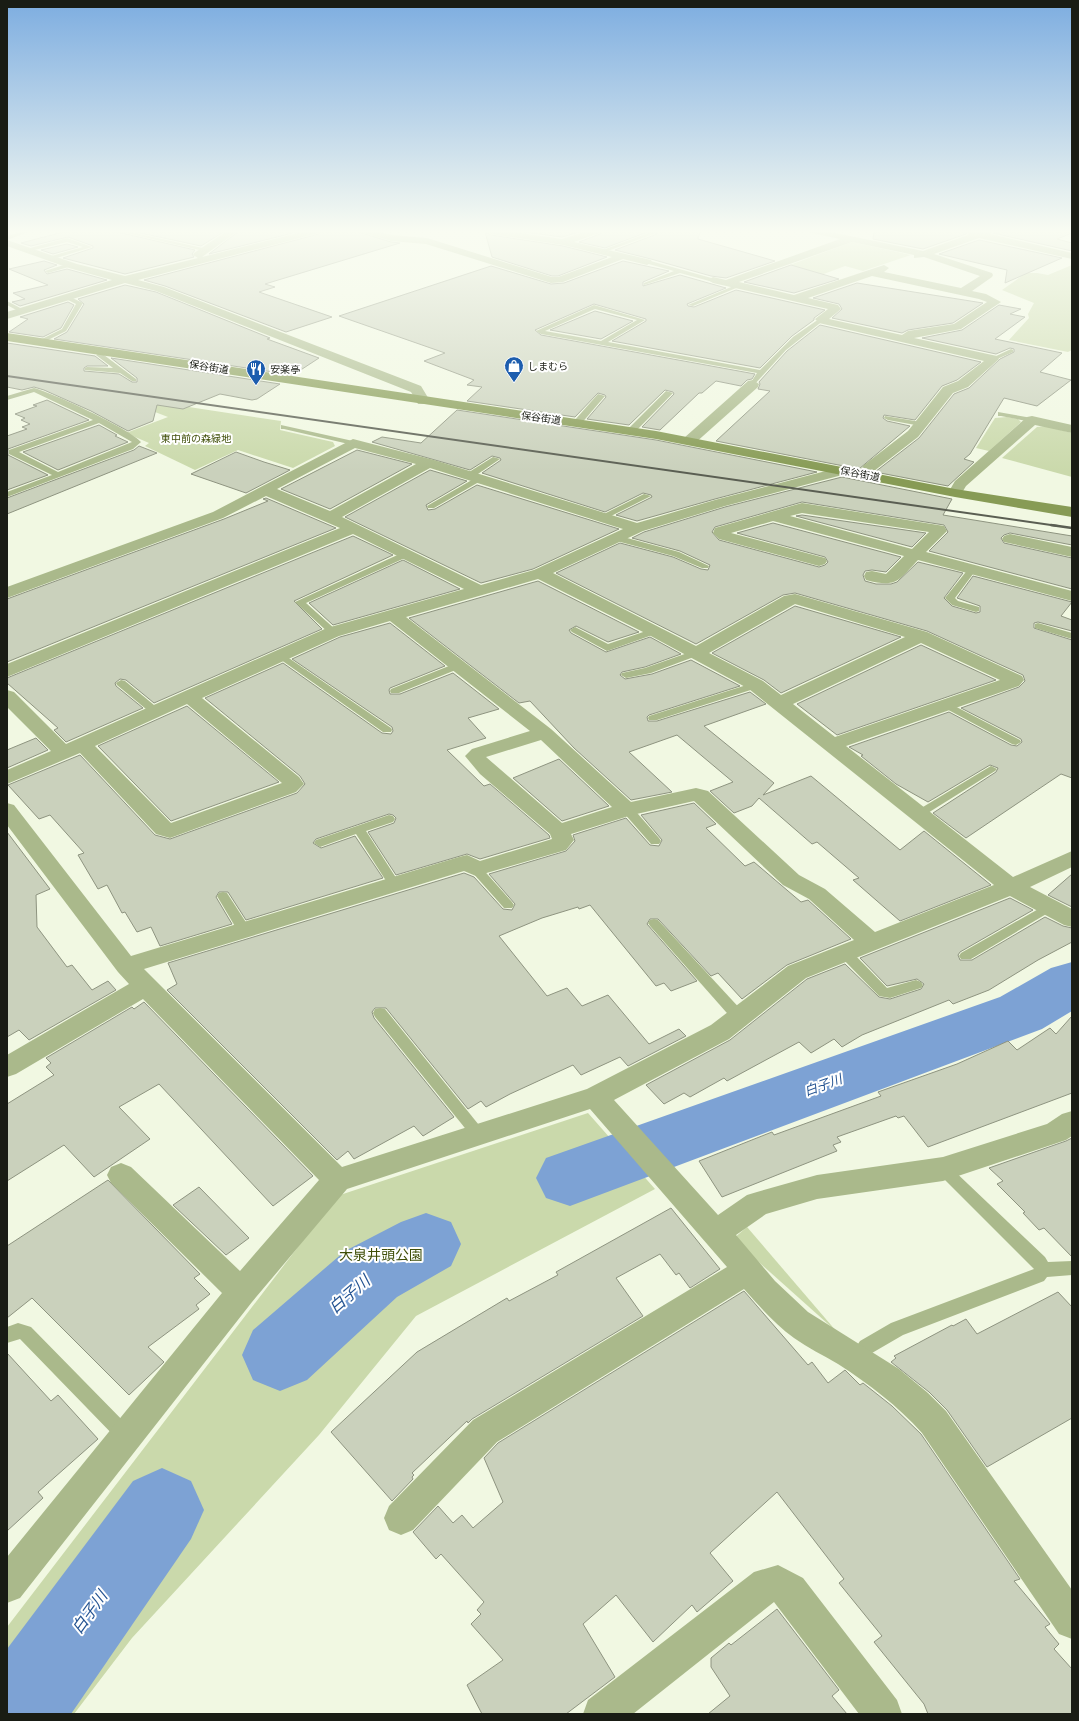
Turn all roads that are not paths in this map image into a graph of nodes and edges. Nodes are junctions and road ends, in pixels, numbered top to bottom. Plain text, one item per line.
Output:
1 (22, 311) edge
2 (75, 311) edge
3 (217, 311) edge
4 (582, 311) edge
5 (612, 311) edge
6 (832, 311) edge
7 (981, 311) edge
8 (7, 316) edge
9 (821, 320) junction
10 (7, 337) edge
11 (897, 337) junction
12 (42, 341) junction
13 (602, 343) junction
14 (106, 351) junction
15 (1011, 351) dead end
16 (993, 359) junction
17 (87, 369) dead end
18 (122, 371) junction
19 (761, 372) junction
20 (134, 380) dead end
21 (753, 384) joint
22 (669, 393) dead end
23 (601, 396) dead end
24 (7, 398) edge
25 (423, 400) junction
26 (1001, 414) dead end
27 (888, 418) dead end
28 (1032, 420) junction
29 (97, 421) junction
30 (577, 423) junction
31 (921, 424) junction
32 (284, 427) dead end
33 (1072, 429) edge
34 (631, 431) junction
35 (689, 441) junction
36 (353, 443) junction
37 (9, 452) edge
38 (496, 459) dead end
39 (429, 463) junction
40 (840, 471) junction
41 (863, 475) junction
42 (58, 476) junction
43 (474, 477) junction
44 (265, 490) junction
45 (955, 493) junction
46 (7, 495) edge
47 (647, 496) dead end
48 (720, 503) junction
49 (431, 506) dead end
50 (1072, 512) edge
51 (770, 516) junction
52 (331, 517) junction
53 (602, 517) junction
54 (353, 528) junction
55 (637, 528) junction
56 (616, 538) junction
57 (1010, 539) dead end
58 (1072, 552) edge
59 (404, 555) junction
60 (915, 555) junction
61 (819, 561) dead end
62 (705, 566) dead end
63 (972, 570) junction
64 (540, 573) junction
65 (872, 576) dead end
66 (479, 590) junction
67 (7, 593) edge
68 (1072, 596) edge
69 (976, 609) dead end
70 (394, 616) junction
71 (1038, 626) dead end
72 (575, 630) dead end
73 (655, 631) junction
74 (333, 632) junction
75 (921, 636) junction
76 (1072, 636) edge
77 (696, 653) junction
78 (280, 655) junction
79 (459, 665) junction
80 (7, 671) edge
81 (626, 675) dead end
82 (121, 683) dead end
83 (756, 686) junction
84 (395, 691) dead end
85 (7, 696) edge
86 (190, 697) junction
87 (780, 703) junction
88 (945, 704) junction
89 (156, 712) junction
90 (653, 718) dead end
91 (387, 730) dead end
92 (544, 734) junction
93 (1016, 742) dead end
94 (82, 744) junction
95 (832, 744) junction
96 (63, 752) junction
97 (991, 769) dead end
98 (7, 778) edge
99 (7, 810) edge
100 (627, 810) junction
101 (919, 813) junction
102 (389, 819) dead end
103 (359, 829) junction
104 (559, 832) junction
105 (655, 841) dead end
106 (320, 843) dead end
107 (1072, 858) edge
108 (476, 869) junction
109 (394, 884) junction
110 (1011, 887) junction
111 (223, 896) dead end
112 (508, 905) dead end
113 (1049, 907) junction
114 (1072, 919) edge
115 (654, 923) dead end
116 (244, 930) junction
117 (871, 942) junction
118 (845, 953) junction
119 (966, 956) dead end
120 (126, 966) junction
121 (144, 986) junction
122 (916, 986) dead end
123 (380, 1013) dead end
124 (739, 1017) junction
125 (7, 1067) edge
126 (596, 1096) junction
127 (1072, 1122) edge
128 (478, 1134) junction
129 (943, 1169) junction
130 (120, 1175) dead end
131 (336, 1180) junction
132 (716, 1233) junction
133 (1072, 1268) edge
134 (747, 1270) junction
135 (1042, 1270) junction
136 (241, 1292) junction
137 (7, 1335) edge
138 (857, 1359) junction
139 (127, 1436) junction
140 (401, 1518) dead end
141 (7, 1584) edge
142 (1072, 1621) edge
143 (602, 1714) edge
144 (883, 1714) edge

1 - 8 street
2 - 12 lane
3 - 25 street
4 - 13 lane
5 - 13 lane
6 - 9 street
7 - 11 street
9 - 11 street
9 - 19 lane
10 - 12 main road, 保谷街道
11 - 16 street
12 - 14 main road, 保谷街道
13 - 19 lane
14 - 18 lane
14 - 25 main road, 保谷街道
15 - 16 lane
16 - 31 street
17 - 18 lane
18 - 20 lane
19 - 21 lane
21 - 35 street
22 - 34 lane
23 - 30 lane
24 - 29 lane
25 - 30 main road, 保谷街道
26 - 28 lane
27 - 31 lane
28 - 33 street
28 - 45 street
29 - 37 lane
29 - 42 lane
30 - 34 main road, 保谷街道
31 - 41 street
32 - 36 lane
34 - 35 main road, 保谷街道
35 - 40 main road, 保谷街道
36 - 39 street
36 - 44 street
37 - 42 lane
38 - 43 lane
39 - 43 street
39 - 52 street
40 - 41 main road, 保谷街道
40 - 48 street
41 - 45 main road, 保谷街道
42 - 46 lane
43 - 49 lane
43 - 53 street
44 - 52 street
44 - 67 street
45 - 50 main road, 保谷街道
47 - 53 lane
48 - 51 street
48 - 55 street
51 - 60 street
51 - 60 street
51 - 61 street
52 - 54 street
53 - 55 street
54 - 59 street
54 - 80 street
55 - 56 street
56 - 62 lane
56 - 64 street
57 - 58 street
59 - 66 street
59 - 74 lane
60 - 63 street
60 - 65 street
63 - 68 street
63 - 69 lane
64 - 66 street
64 - 73 street
66 - 70 street
70 - 74 street
70 - 79 street
71 - 76 lane
72 - 73 lane
73 - 77 street
74 - 78 street
75 - 77 street
75 - 87 street
75 - 88 street
77 - 81 lane
77 - 83 street
78 - 86 street
78 - 91 lane
79 - 84 lane
79 - 92 street
82 - 89 lane
83 - 87 street
83 - 90 lane
85 - 96 street
86 - 89 street
86 - 94 street
87 - 95 street
88 - 93 lane
88 - 95 street
89 - 94 street
92 - 100 street
92 - 104 street
94 - 96 street
95 - 101 street
96 - 98 street
97 - 101 lane
99 - 120 street
100 - 104 street
100 - 105 lane
100 - 117 street
101 - 110 street
102 - 103 lane
103 - 106 lane
103 - 109 lane
104 - 108 street
107 - 110 street
108 - 109 street
108 - 112 lane
109 - 116 street
110 - 113 street
110 - 117 street
111 - 116 lane
113 - 114 street
113 - 119 lane
115 - 124 lane
116 - 120 street
117 - 118 street
118 - 122 lane
118 - 124 street
120 - 121 street
121 - 125 street
121 - 131 street
123 - 128 lane
124 - 126 street
126 - 128 street
126 - 132 street
127 - 129 street
128 - 131 street
129 - 132 street
129 - 135 lane
130 - 136 street
131 - 136 street
132 - 134 street
133 - 135 lane
134 - 138 street
134 - 140 street
135 - 138 lane
136 - 139 street
137 - 139 lane
138 - 142 street
139 - 141 street
143 - 144 street

